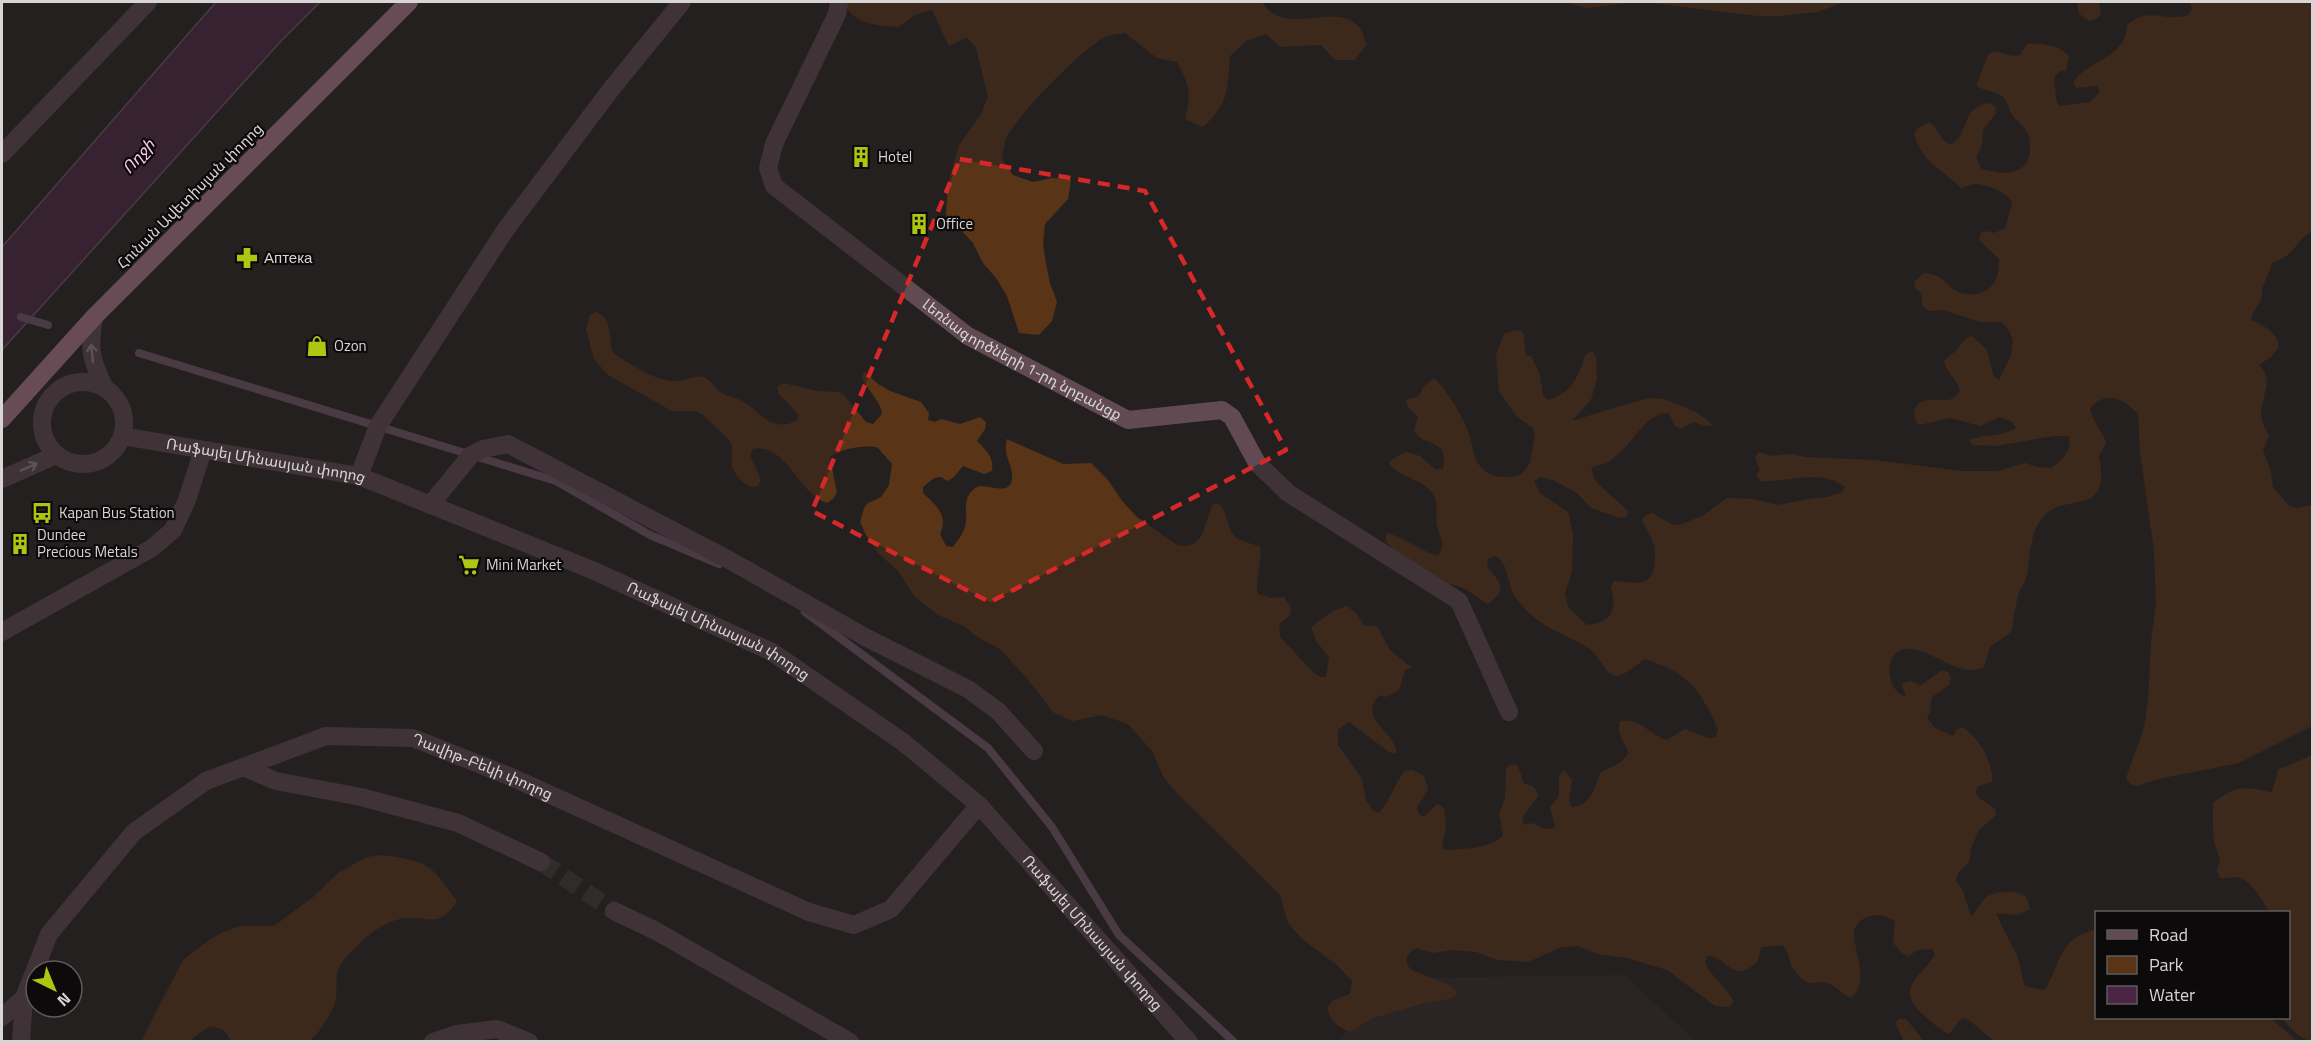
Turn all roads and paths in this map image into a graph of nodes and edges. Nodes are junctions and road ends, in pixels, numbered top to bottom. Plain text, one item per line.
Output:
1 (148, 2) edge
2 (409, 2) edge
3 (682, 2) edge
4 (839, 2) edge
5 (2, 154) edge
6 (94, 317) junction
7 (104, 386) junction
8 (2, 419) edge
9 (122, 436) junction
10 (203, 450) junction
11 (56, 455) junction
12 (359, 476) junction
13 (2, 479) edge
14 (430, 505) junction
15 (2, 632) edge
16 (1509, 712) dead end
17 (1034, 751) dead end
18 (243, 767) junction
19 (979, 805) junction
20 (540, 862) tunnel mouth
21 (614, 911) tunnel mouth
22 (39, 959) edge
23 (24, 998) joint
24 (2, 1017) edge
25 (21, 1041) edge
26 (433, 1041) edge
27 (529, 1041) edge
28 (850, 1041) edge
29 (1189, 1041) edge

1 - 5 street
2 - 6 highway, Հունան Ավետիսյան փողոց
3 - 12 street
4 - 16 street, Լեռնագործների 1-րդ նրբանցք
7 -> 6 street
6 - 8 highway, Հունան Ավետիսյան փողոց
7 - 9 street
7 - 11 street
9 - 10 street, Ռաֆայել Մինասյան փողոց
9 - 11 street
10 - 12 street, Ռաֆայել Մինասյան փողոց
10 - 15 street
13 -> 11 street
12 - 14 street, Ռաֆայել Մինասյան փողոց
14 - 17 street
14 - 19 street, Ռաֆայել Մինասյան փողոց
18 - 19 street, Դավիթ-Բեկի փողոց
18 - 20 street
18 - 22 street, Դավիթ-Բեկի փողոց
19 - 29 street, Ռաֆայել Մինասյան փողոց
21 - 28 street
23 - 24 street, Դավիթ-Բեկի փողոց
23 - 25 street, Դավիթ-Բեկի փողոց
26 - 27 street

